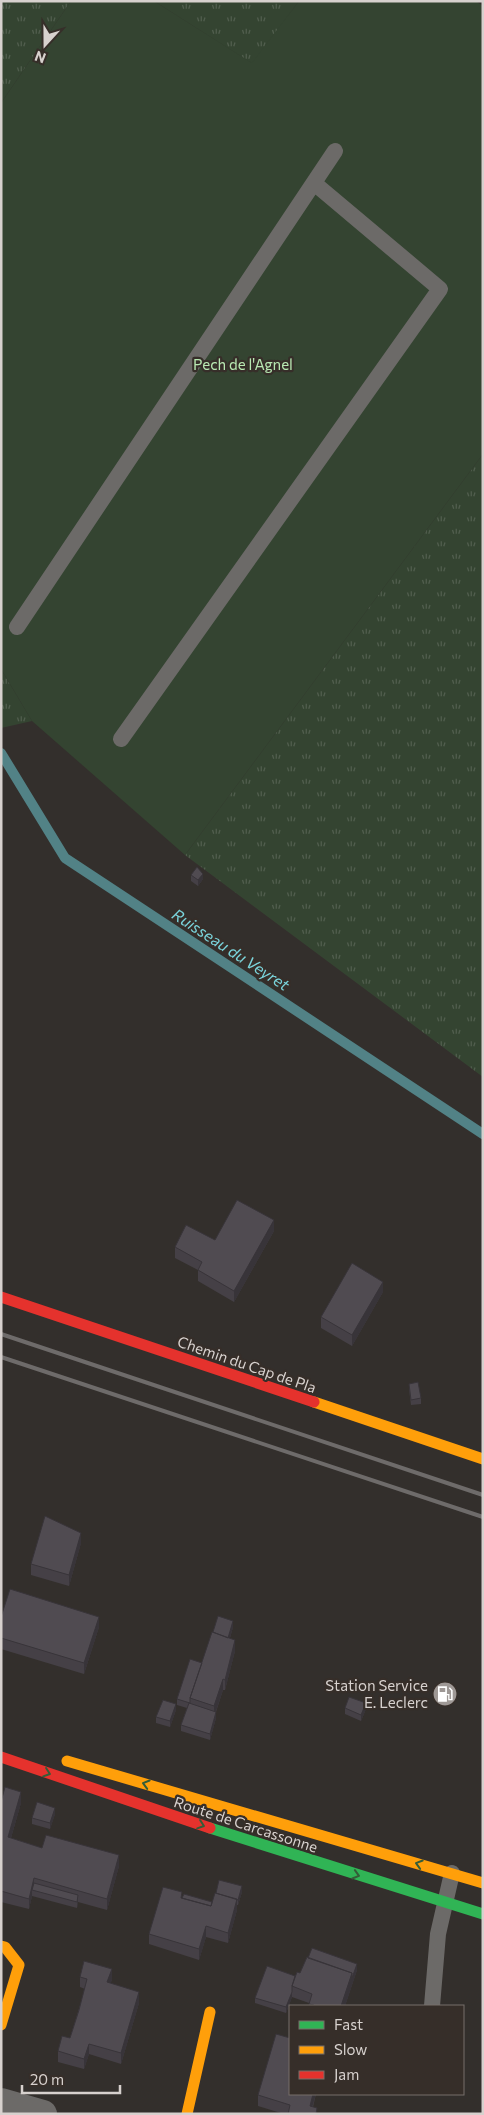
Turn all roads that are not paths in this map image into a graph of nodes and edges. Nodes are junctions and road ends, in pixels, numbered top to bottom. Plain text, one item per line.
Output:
1 (335, 151) dead end
2 (314, 183) junction
3 (17, 627) dead end
4 (122, 739) dead end
5 (1, 1297) edge
6 (483, 1459) edge
7 (1, 1757) edge
8 (58, 1758) dead end
9 (452, 1873) junction
10 (483, 1883) edge
11 (444, 1902) junction
12 (483, 1914) edge
13 (1, 1946) edge
14 (432, 2005) edge
15 (210, 2012) dead end
16 (1, 2025) edge
17 (1, 2102) edge
18 (43, 2114) edge
19 (187, 2114) edge

1 - 2 lane
2 - 3 lane
2 - 4 lane
5 - 6 main road, Chemin du Cap de Pla
7 -> 11 main road, Route de Carcassonne
9 -> 8 main road, Route de Carcassonne
9 - 10 main road, Route de Carcassonne
9 - 11 lane
11 - 12 main road, Route de Carcassonne
11 - 14 lane
13 - 16 main road
15 - 19 main road
17 - 18 street

